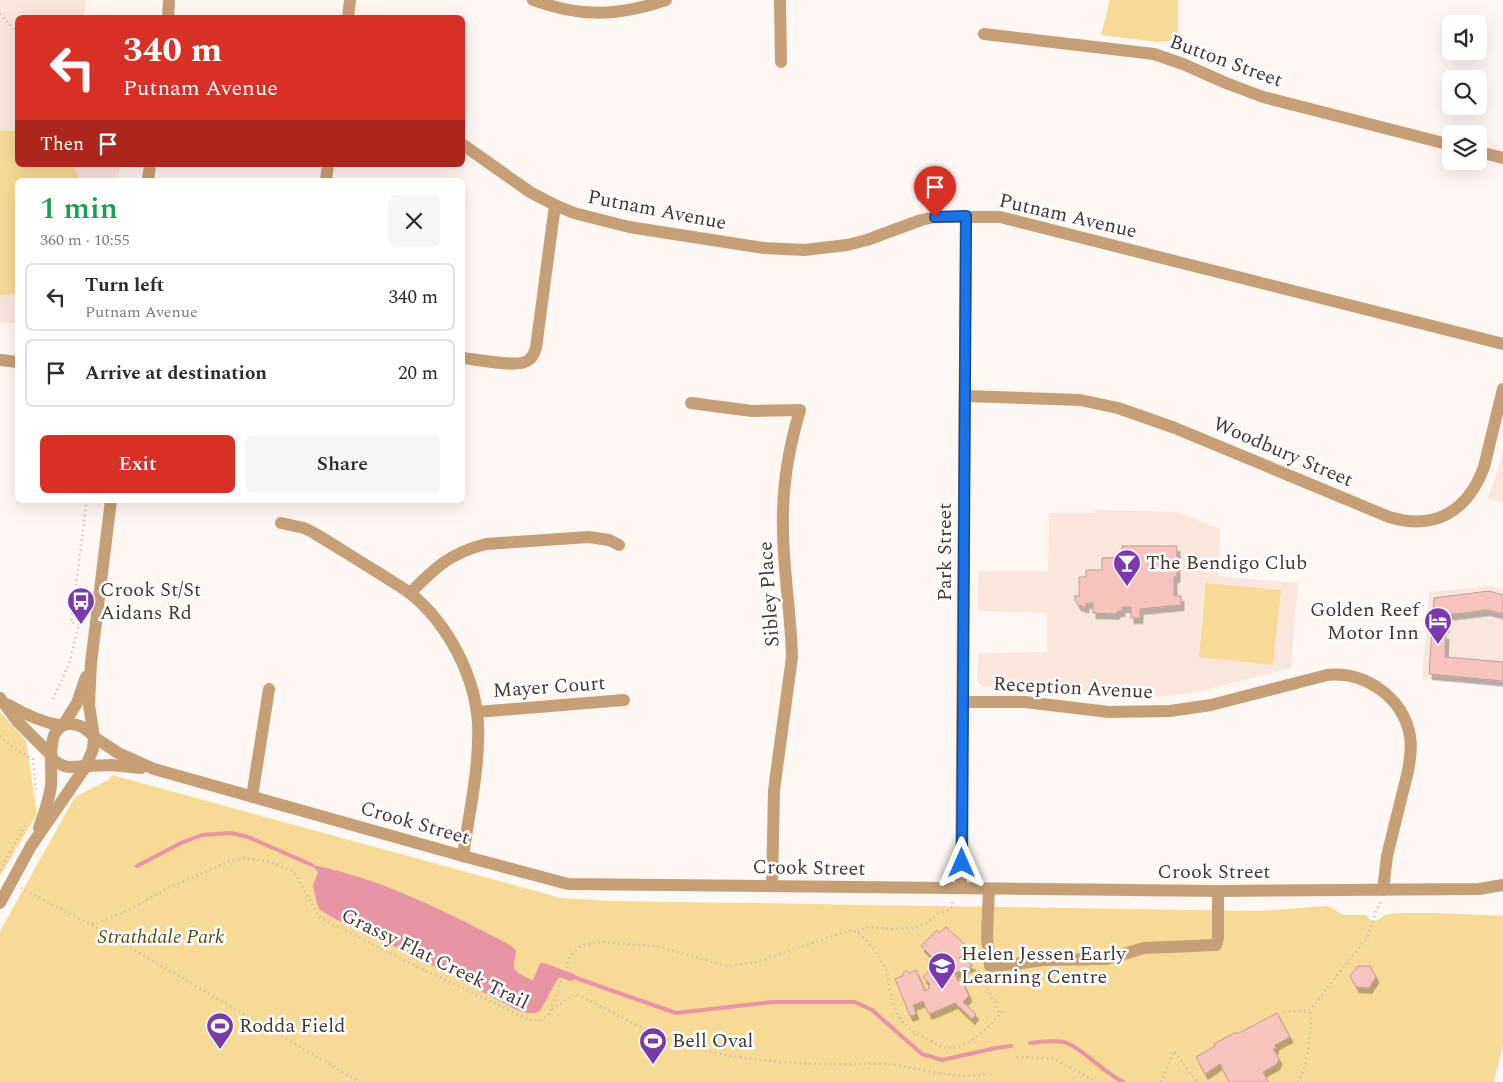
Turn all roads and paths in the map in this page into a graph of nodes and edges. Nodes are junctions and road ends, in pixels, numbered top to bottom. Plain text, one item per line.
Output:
1 (170, 0) edge
2 (350, 0) edge
3 (533, 0) edge
4 (666, 0) edge
5 (780, 0) edge
6 (0, 14) edge
7 (168, 15) edge
8 (348, 15) edge
9 (15, 30) edge
10 (984, 34) dead end
11 (780, 62) dead end
12 (1442, 142) edge
13 (465, 146) edge
14 (1487, 154) edge
15 (1503, 158) edge
16 (130, 175) dead end
17 (129, 178) edge
18 (555, 205) junction
19 (966, 216) junction
20 (1503, 344) edge
21 (465, 358) edge
22 (0, 360) edge
23 (15, 362) edge
24 (1503, 389) edge
25 (965, 396) junction
26 (691, 403) dead end
27 (87, 503) edge
28 (111, 503) edge
29 (281, 523) dead end
30 (619, 545) dead end
31 (410, 593) junction
32 (91, 663) junction
33 (270, 689) dead end
34 (2, 699) edge
35 (54, 699) dead end
36 (624, 700) dead end
37 (963, 702) junction
38 (476, 712) junction
39 (63, 725) junction
40 (0, 736) edge
41 (93, 736) junction
42 (52, 757) junction
43 (85, 766) junction
44 (154, 769) junction
45 (37, 796) dead end
46 (252, 797) junction
47 (28, 820) dead end
48 (32, 846) junction
49 (463, 856) junction
50 (0, 870) edge
51 (11, 884) junction
52 (1503, 884) edge
53 (772, 886) junction
54 (957, 888) junction
55 (989, 889) junction
56 (1479, 889) junction
57 (1383, 890) junction
58 (1218, 891) junction
59 (1503, 895) edge
60 (0, 903) edge
61 (91, 924) junction
62 (858, 932) junction
63 (551, 1009) junction
64 (1006, 1009) dead end
65 (1310, 1010) junction
66 (1284, 1012) dead end
67 (1017, 1057) dead end
68 (988, 1073) dead end
69 (360, 1082) edge
70 (1097, 1082) edge
71 (1161, 1082) edge
72 (1197, 1082) edge
73 (1298, 1082) edge

1 - 7 street
2 - 8 street
3 - 4 street
5 - 11 street
6 - 9 path
10 - 12 street, Button Street
13 - 18 street, Putnam Avenue
14 - 15 street
16 - 17 path
18 - 19 street, Putnam Avenue
18 - 21 street
19 - 20 street, Putnam Avenue
19 - 25 street, Park Street
22 - 23 street
24 - 25 street, Woodbury Street
25 - 37 street, Park Street
26 - 53 street, Sibley Place
27 - 35 path
28 - 32 street
29 - 31 street
30 - 31 street
31 - 38 street
32 - 39 street
32 - 41 street
33 - 46 street
34 - 39 street
34 - 42 street
36 - 38 street, Mayer Court
37 - 54 street, Park Street
37 - 57 street, Reception Avenue
38 - 49 street
39 - 41 street
39 - 42 street
40 - 45 path
41 - 43 street
41 - 44 street, Crook Street
42 - 43 street
42 - 48 street
43 - 44 street, Crook Street
43 - 48 street
44 - 46 street, Crook Street
46 - 49 street, Crook Street
47 - 50 path
48 - 51 street
49 - 53 street, Crook Street
51 - 60 street
51 - 61 path
52 - 56 street, Crook Street
53 - 54 street, Crook Street
54 - 55 street, Crook Street
54 - 62 path, Grassy Flat Creek Trail
55 - 58 street, Crook Street
55 - 58 street
56 - 57 street, Crook Street
56 - 59 street, Crook Street
57 - 58 street, Crook Street
57 - 65 path
61 - 63 path, Grassy Flat Creek Trail
61 - 69 path
62 - 63 path, Grassy Flat Creek Trail
62 - 64 path
63 - 68 path
65 - 66 path
65 - 73 path
67 - 70 path
71 - 72 path

